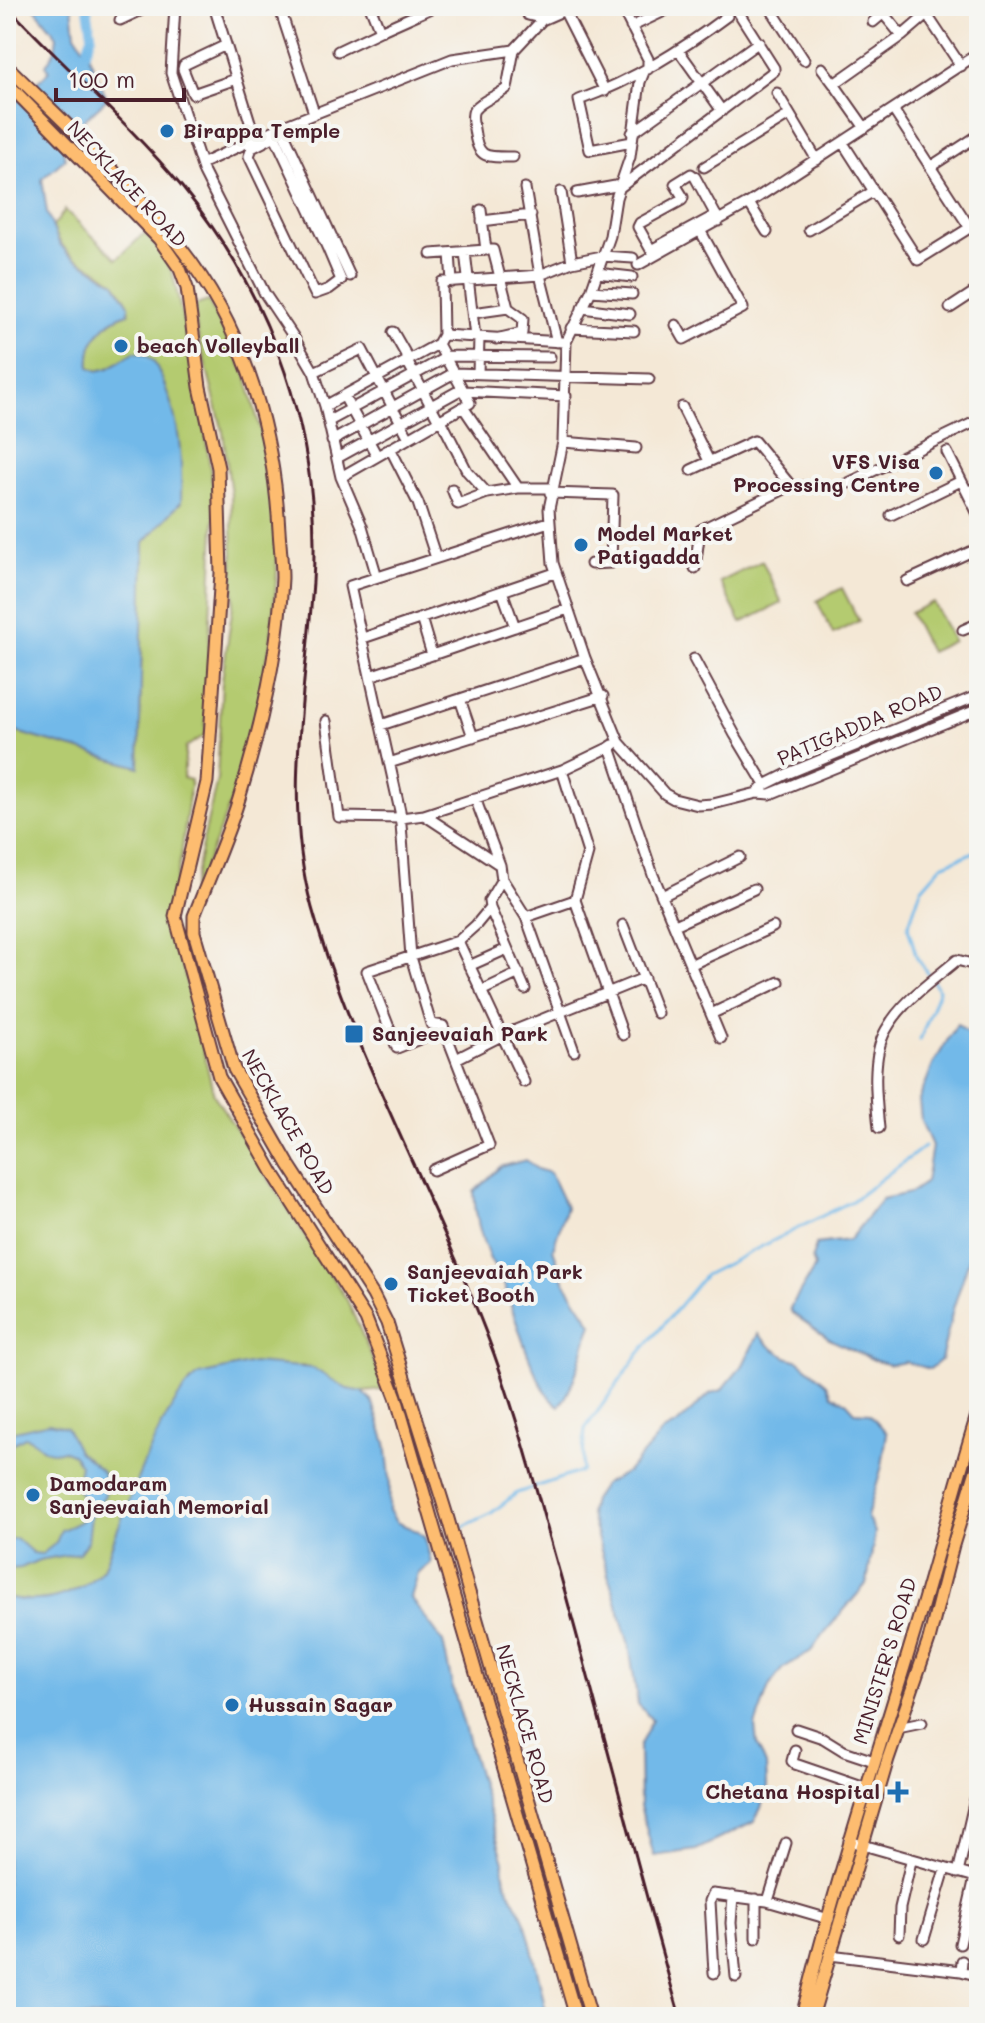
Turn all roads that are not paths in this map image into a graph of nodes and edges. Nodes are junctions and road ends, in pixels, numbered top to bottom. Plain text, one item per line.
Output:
1 (150, 6) edge
2 (175, 6) edge
3 (214, 6) edge
4 (279, 6) edge
5 (370, 6) edge
6 (436, 6) edge
7 (526, 6) edge
8 (621, 6) edge
9 (675, 6) edge
10 (723, 6) edge
11 (769, 6) edge
12 (937, 6) edge
13 (569, 8) edge
14 (740, 8) edge
15 (881, 9) edge
16 (927, 15) junction
17 (727, 16) junction
18 (544, 19) junction
19 (120, 20) dead end
20 (873, 22) dead end
21 (631, 27) junction
22 (380, 31) junction
23 (902, 36) junction
24 (759, 42) junction
25 (226, 45) junction
26 (514, 50) junction
27 (338, 51) dead end
28 (679, 51) junction
29 (979, 53) edge
30 (804, 60) dead end
31 (961, 66) junction
32 (9, 68) edge
33 (822, 68) dead end
34 (646, 71) junction
35 (236, 79) junction
36 (6, 82) edge
37 (703, 82) junction
38 (834, 84) junction
39 (605, 91) junction
40 (777, 93) dead end
41 (722, 111) junction
42 (894, 111) junction
43 (314, 113) junction
44 (789, 115) junction
45 (865, 128) junction
46 (276, 131) junction
47 (979, 135) edge
48 (255, 138) junction
49 (632, 138) junction
50 (843, 143) junction
51 (513, 157) dead end
52 (817, 160) junction
53 (201, 164) junction
54 (704, 167) dead end
55 (930, 167) junction
56 (620, 187) junction
57 (525, 188) dead end
58 (874, 191) junction
59 (561, 192) dead end
60 (577, 193) dead end
61 (749, 203) junction
62 (481, 210) dead end
63 (531, 215) junction
64 (718, 218) junction
65 (482, 221) junction
66 (975, 225) edge
67 (809, 230) dead end
68 (701, 232) junction
69 (767, 232) dead end
70 (331, 245) junction
71 (486, 250) junction
72 (465, 252) junction
73 (450, 253) junction
74 (431, 254) dead end
75 (653, 254) junction
76 (602, 256) junction
77 (572, 262) junction
78 (597, 273) junction
79 (540, 275) junction
80 (350, 276) dead end
81 (632, 277) dead end
82 (203, 279) junction
83 (501, 279) junction
84 (469, 281) junction
85 (452, 282) junction
86 (187, 288) junction
87 (979, 289) edge
88 (591, 291) junction
89 (632, 294) dead end
90 (508, 308) junction
91 (582, 308) junction
92 (950, 308) dead end
93 (473, 313) junction
94 (630, 314) dead end
95 (676, 325) dead end
96 (571, 328) junction
97 (634, 331) dead end
98 (393, 332) dead end
99 (477, 337) junction
100 (496, 339) junction
101 (440, 340) junction
102 (515, 340) junction
103 (558, 342) junction
104 (445, 357) junction
105 (479, 357) junction
106 (514, 357) junction
107 (550, 357) junction
108 (408, 361) junction
109 (314, 372) junction
110 (454, 373) junction
111 (478, 373) junction
112 (513, 374) junction
113 (414, 375) junction
114 (549, 375) junction
115 (566, 376) junction
116 (377, 378) junction
117 (649, 379) dead end
118 (462, 390) junction
119 (385, 391) junction
120 (423, 391) junction
121 (344, 396) junction
122 (566, 396) junction
123 (325, 406) junction
124 (431, 406) junction
125 (463, 407) junction
126 (682, 407) dead end
127 (393, 408) junction
128 (351, 410) junction
129 (440, 420) junction
130 (979, 420) edge
131 (329, 421) junction
132 (401, 422) junction
133 (360, 426) junction
134 (409, 438) junction
135 (368, 440) junction
136 (332, 441) junction
137 (563, 442) junction
138 (390, 448) junction
139 (636, 448) dead end
140 (947, 452) dead end
141 (377, 456) junction
142 (337, 458) junction
143 (709, 461) junction
144 (691, 470) dead end
145 (341, 477) junction
146 (961, 481) junction
147 (791, 486) junction
148 (979, 486) edge
149 (518, 488) junction
150 (452, 489) dead end
151 (551, 490) junction
152 (967, 492) junction
153 (487, 493) junction
154 (891, 515) dead end
155 (979, 516) edge
156 (549, 522) junction
157 (979, 548) edge
158 (436, 558) junction
159 (591, 564) dead end
160 (695, 568) dead end
161 (555, 573) junction
162 (377, 577) junction
163 (907, 581) dead end
164 (502, 591) junction
165 (568, 609) junction
166 (421, 618) junction
167 (979, 623) edge
168 (515, 627) junction
169 (963, 630) dead end
170 (363, 638) junction
171 (432, 655) junction
172 (585, 658) junction
173 (694, 659) dead end
174 (370, 676) junction
175 (979, 695) edge
176 (603, 696) junction
177 (460, 699) junction
178 (979, 709) edge
179 (326, 721) dead end
180 (381, 725) junction
181 (473, 737) junction
182 (869, 740) junction
183 (615, 744) junction
184 (874, 751) junction
185 (389, 763) junction
186 (562, 770) junction
187 (765, 785) junction
188 (757, 793) junction
189 (475, 798) junction
190 (424, 815) junction
191 (401, 818) junction
192 (740, 857) dead end
193 (500, 865) junction
194 (502, 879) junction
195 (754, 889) dead end
196 (662, 896) junction
197 (575, 900) junction
198 (490, 908) junction
199 (175, 916) junction
200 (194, 916) junction
201 (526, 917) junction
202 (623, 925) dead end
203 (675, 925) junction
204 (773, 927) dead end
205 (458, 941) junction
206 (507, 949) junction
207 (411, 957) junction
208 (690, 965) junction
209 (469, 966) junction
210 (979, 966) edge
211 (519, 973) junction
212 (644, 978) junction
213 (779, 982) dead end
214 (525, 989) dead end
215 (481, 991) junction
216 (608, 994) junction
217 (560, 1012) junction
218 (657, 1013) dead end
219 (711, 1014) junction
220 (623, 1035) dead end
221 (501, 1036) junction
222 (422, 1038) dead end
223 (721, 1038) dead end
224 (574, 1051) dead end
225 (456, 1059) junction
226 (234, 1069) junction
227 (219, 1077) junction
228 (524, 1082) dead end
229 (879, 1128) dead end
230 (433, 1170) dead end
231 (382, 1313) junction
232 (366, 1319) junction
233 (979, 1409) edge
234 (977, 1424) edge
235 (979, 1461) edge
236 (922, 1723) dead end
237 (898, 1728) junction
238 (796, 1729) dead end
239 (795, 1750) dead end
240 (874, 1761) junction
241 (979, 1782) edge
242 (865, 1788) junction
243 (849, 1841) junction
244 (786, 1843) dead end
245 (864, 1846) junction
246 (911, 1861) junction
247 (945, 1869) junction
248 (958, 1873) junction
249 (977, 1878) edge
250 (733, 1896) junction
251 (756, 1899) junction
252 (768, 1901) junction
253 (829, 1919) junction
254 (899, 1935) dead end
255 (756, 1938) dead end
256 (924, 1939) dead end
257 (960, 1944) dead end
258 (830, 1955) junction
259 (714, 1973) dead end
260 (979, 1976) edge
261 (736, 1977) dead end
262 (576, 2017) edge
263 (591, 2017) edge
264 (802, 2017) edge
265 (812, 2017) edge

1 - 19 street
2 - 53 street
3 - 25 street
4 - 43 street
5 - 22 street
6 - 22 street
7 - 18 street
8 - 21 street
9 - 21 street
10 - 17 street
11 - 30 street
12 - 16 street
13 - 18 street
13 - 39 street
14 - 17 street
14 - 24 street
15 - 20 street
15 - 23 street
16 - 23 street
16 - 31 street
17 - 28 street
18 - 26 street
21 - 34 street
22 - 27 street
23 - 38 street
24 - 37 street
24 - 41 street
25 - 35 street
25 - 35 street
26 - 43 street
26 - 51 street
28 - 34 street
28 - 37 street
29 - 31 street
31 - 42 street
32 - 82 main road, NECKLACE ROAD
33 - 38 street
34 - 39 street
34 - 49 street
35 - 48 street
36 - 86 main road, NECKLACE ROAD
37 - 41 street
37 - 49 street
38 - 45 street
39 - 49 street
40 - 44 street
41 - 56 street
42 - 45 street
42 - 55 street
43 - 46 street
44 - 52 street
44 - 54 street
45 - 50 street
46 - 48 street
46 - 70 street
46 - 70 street
47 - 55 street
48 - 53 street
49 - 56 street
50 - 52 street
50 - 58 street
52 - 61 street
53 - 109 street
55 - 66 street
56 - 60 street
56 - 76 street
57 - 63 street
58 - 66 street
58 - 67 street
59 - 77 street
61 - 64 street
61 - 69 street
62 - 65 street
63 - 65 street
63 - 79 street
64 - 68 street
64 - 75 street
64 - 75 street
65 - 71 street
68 - 75 street
68 - 95 street
70 - 80 street
71 - 72 street
71 - 83 street
72 - 73 street
72 - 84 street
73 - 74 street
73 - 85 street
75 - 76 street
76 - 77 street
76 - 78 street
77 - 79 street
78 - 81 street
78 - 88 street
79 - 83 street
79 - 103 street
82 - 86 main road
82 - 200 main road, NECKLACE ROAD
83 - 84 street
83 - 90 street
84 - 85 street
84 - 93 street
85 - 101 street
86 - 199 main road, NECKLACE ROAD
87 - 92 street
88 - 89 street
88 - 91 street
90 - 93 street
90 - 100 street
91 - 94 street
91 - 96 street
93 - 99 street
96 - 97 street
96 - 103 street
98 - 108 street
99 - 100 street
99 - 101 street
99 - 105 street
100 - 102 street
101 - 104 street
101 - 108 street
102 - 103 street
102 - 106 street
103 - 107 street
103 - 115 street
104 - 105 street
104 - 110 street
104 - 113 street
105 - 106 street
105 - 111 street
106 - 107 street
106 - 112 street
107 - 114 street
108 - 113 street
108 - 116 street
109 - 116 street
109 - 123 street
110 - 111 street
110 - 118 street
110 - 120 street
111 - 112 street
112 - 114 street
113 - 119 street
113 - 120 street
114 - 115 street
115 - 117 street
115 - 122 street
116 - 119 street
116 - 121 street
118 - 122 street
118 - 124 street
118 - 125 street
119 - 127 street
119 - 128 street
120 - 124 street
120 - 127 street
121 - 123 street
121 - 128 street
122 - 137 street
123 - 131 street
124 - 129 street
124 - 132 street
125 - 129 street
125 - 149 street
126 - 143 street
127 - 132 street
127 - 133 street
128 - 131 street
128 - 133 street
129 - 134 street
129 - 153 street
130 - 147 street
131 - 136 street
132 - 134 street
132 - 135 street
133 - 135 street
133 - 136 street
134 - 138 street
135 - 141 street
135 - 142 street
136 - 142 street
137 - 139 street
137 - 151 street
138 - 141 street
138 - 158 street
140 - 146 street
141 - 145 street
142 - 145 street
143 - 144 street
143 - 147 street
145 - 162 street
146 - 152 street
146 - 154 street
147 - 160 street
148 - 152 street
149 - 151 street
149 - 153 street
150 - 153 street
151 - 156 street
151 - 159 street
152 - 155 street
156 - 158 street
156 - 161 street
157 - 163 street
158 - 162 street
161 - 164 street
161 - 165 street
162 - 170 street
164 - 166 street
164 - 168 street
165 - 168 street
165 - 172 street
166 - 170 street
166 - 171 street
167 - 169 street
168 - 171 street
170 - 174 street
171 - 174 street
172 - 176 street
172 - 177 street
173 - 187 street
174 - 180 street
175 - 182 street, PATIGADDA ROAD
176 - 181 street
176 - 183 street
177 - 180 street
177 - 181 street
178 - 184 street, PATIGADDA ROAD
179 - 191 street
180 - 185 street
181 - 185 street
182 - 184 street
182 - 187 street, PATIGADDA ROAD
183 - 186 street
183 - 188 street, PATIGADDA ROAD
183 - 196 street
184 - 188 street, PATIGADDA ROAD
185 - 191 street
186 - 189 street
186 - 197 street
187 - 188 street, PATIGADDA ROAD
189 - 190 street
189 - 193 street
190 - 191 street
190 - 193 street
191 - 207 street
192 - 196 street
193 - 194 street
194 - 198 street
194 - 201 street
195 - 203 street
196 - 203 street
197 - 201 street
197 - 216 street
198 - 205 street
198 - 206 street
199 - 200 main road
199 - 227 main road, NECKLACE ROAD
200 - 226 main road, NECKLACE ROAD
201 - 217 street
202 - 212 street
203 - 208 street
204 - 208 street
205 - 207 street
205 - 209 street
206 - 209 street
206 - 211 street
207 - 222 street
207 - 225 street
208 - 219 street
209 - 215 street
210 - 229 street
211 - 214 street
211 - 215 street
212 - 216 street
212 - 218 street
213 - 219 street
215 - 221 street
216 - 217 street
216 - 220 street
217 - 221 street
217 - 224 street
219 - 223 street
221 - 225 street
221 - 228 street
225 - 230 street
226 - 227 main road
226 - 231 main road, NECKLACE ROAD
227 - 232 main road, NECKLACE ROAD
231 - 232 main road
231 - 263 main road, NECKLACE ROAD
232 - 262 main road, NECKLACE ROAD
233 - 234 main road, MINISTER'S ROAD
234 - 240 main road, MINISTER'S ROAD
235 - 237 main road, MINISTER'S ROAD
236 - 237 street
237 - 245 main road, MINISTER'S ROAD
238 - 240 street
239 - 242 street
240 - 242 main road, MINISTER'S ROAD
241 - 248 street
242 - 243 main road, MINISTER'S ROAD
243 - 245 street
243 - 253 main road, MINISTER'S ROAD
244 - 252 street
245 - 246 street
245 - 258 main road, MINISTER'S ROAD
246 - 247 street
246 - 254 street
247 - 248 street
247 - 256 street
248 - 249 street
249 - 257 street
250 - 251 street
250 - 259 street
250 - 261 street
251 - 252 street
251 - 255 street
252 - 253 street
253 - 264 main road, MINISTER'S ROAD
258 - 260 street
258 - 265 main road, MINISTER'S ROAD

